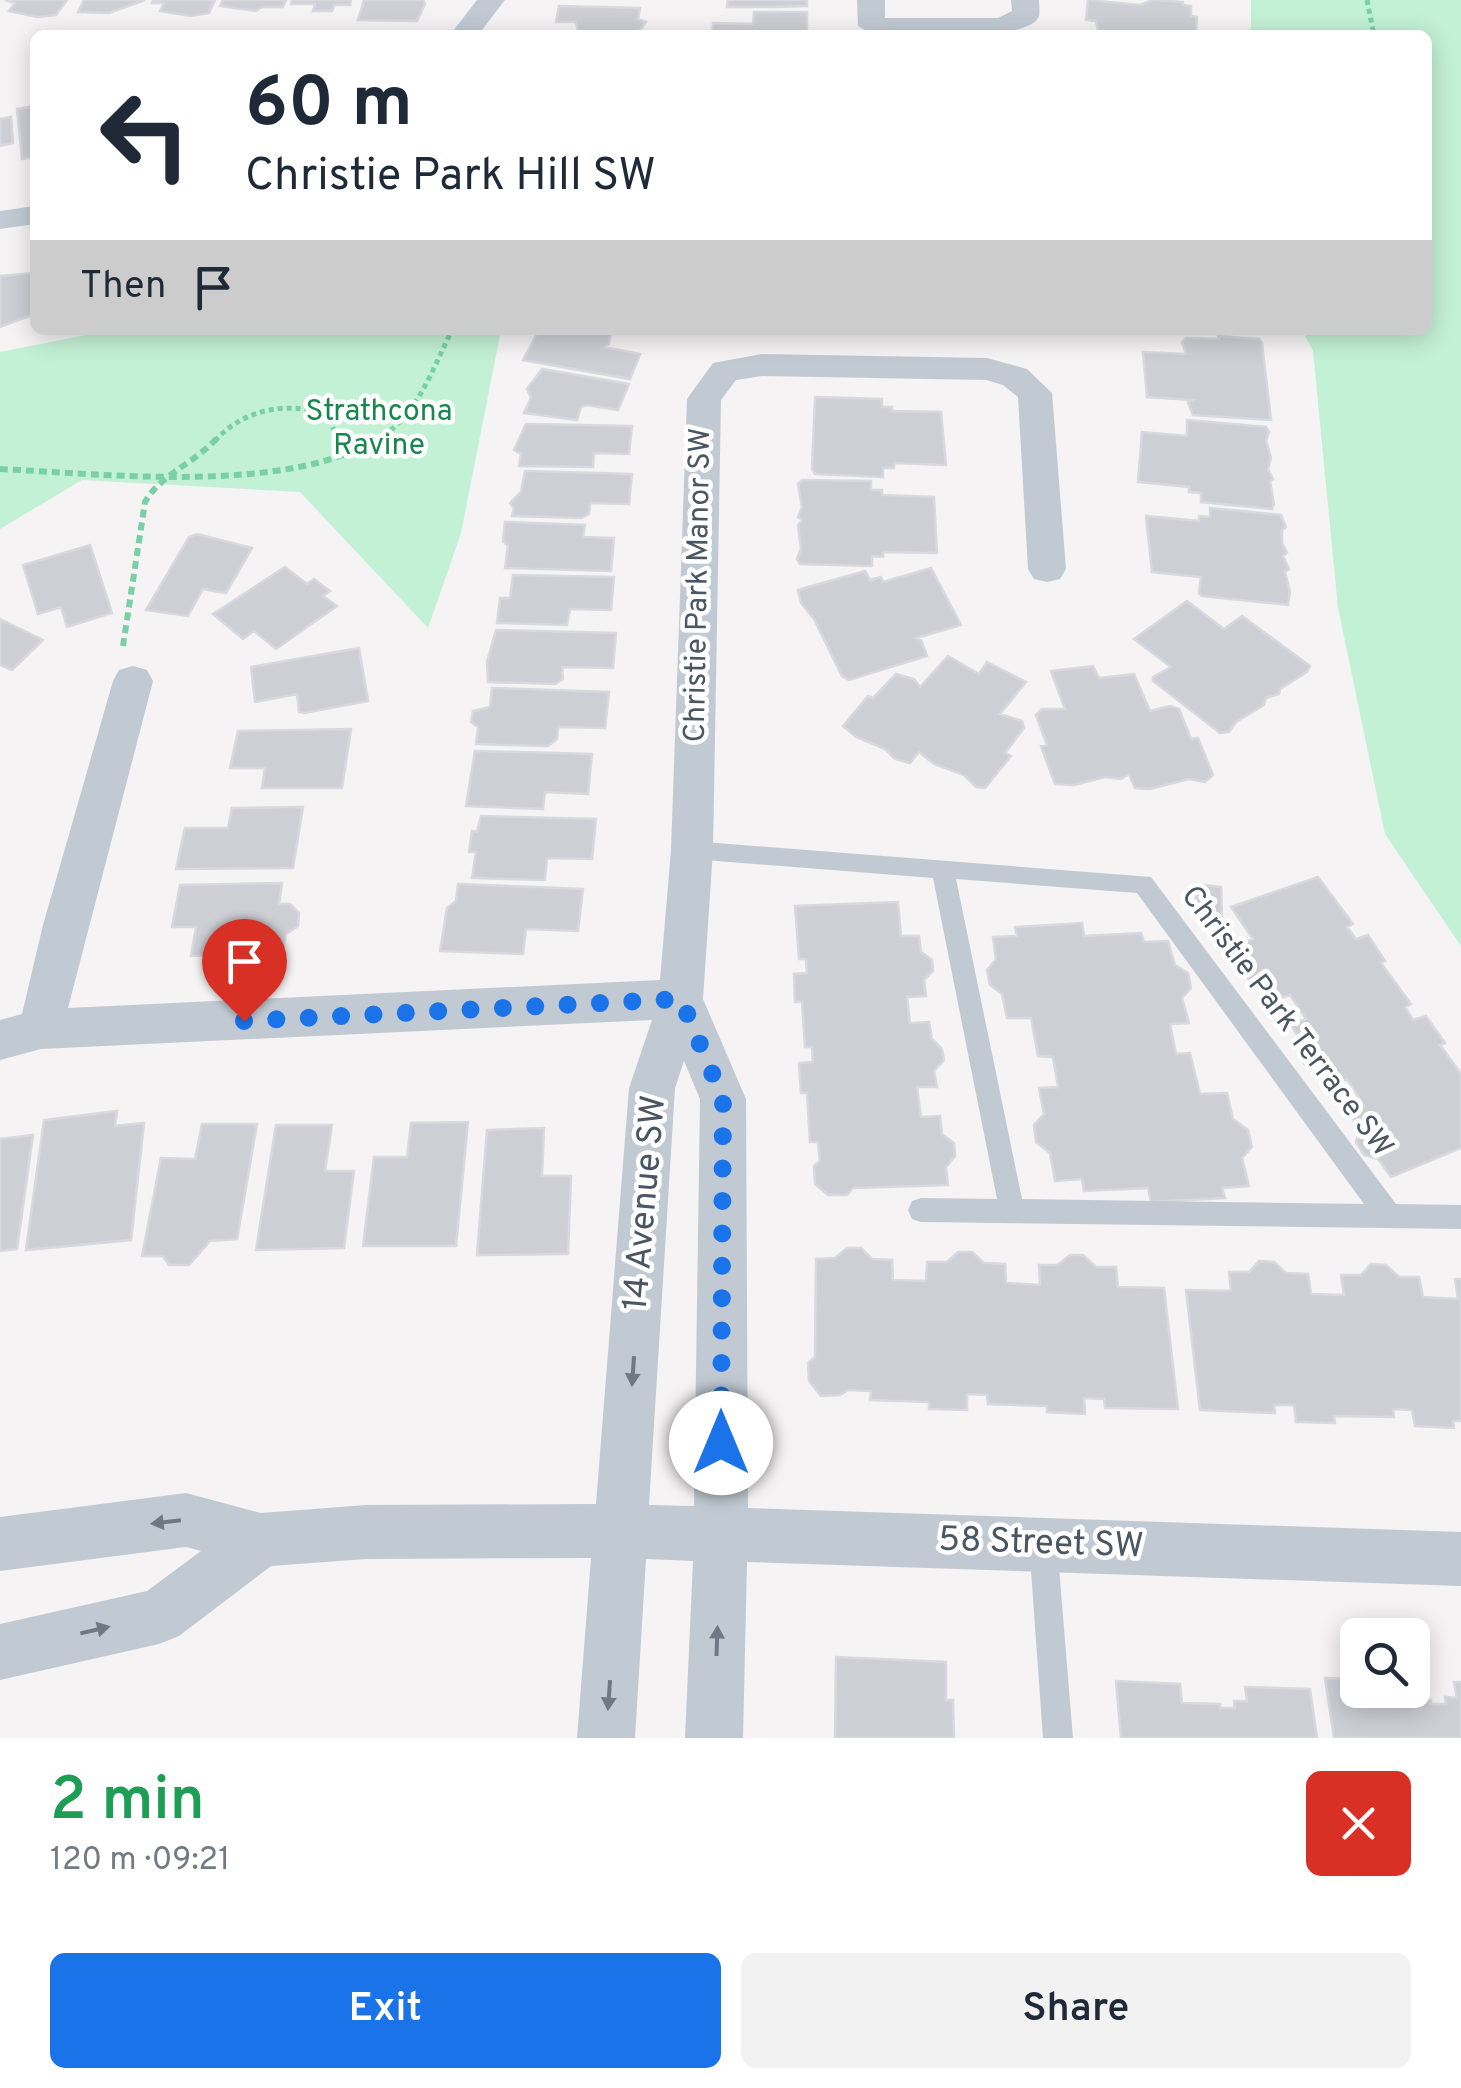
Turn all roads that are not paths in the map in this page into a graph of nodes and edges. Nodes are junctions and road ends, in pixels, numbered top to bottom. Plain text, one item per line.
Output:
1 (491, 0) edge
2 (871, 0) edge
3 (1024, 0) edge
4 (468, 30) edge
5 (30, 216) edge
6 (0, 220) edge
7 (1046, 568) dead end
8 (134, 680) road end
9 (692, 850) junction
10 (943, 868) junction
11 (681, 999) junction
12 (20, 1035) edge
13 (920, 1210) dead end
14 (1012, 1212) junction
15 (1389, 1216) junction
16 (1461, 1217) edge
17 (622, 1531) junction
18 (721, 1535) junction
19 (261, 1540) junction
20 (1043, 1543) junction
21 (0, 1544) edge
22 (1461, 1559) edge
23 (0, 1652) edge
24 (606, 1738) edge
25 (714, 1738) edge
26 (1058, 1738) edge

1 - 4 street
2 - 3 street
5 - 6 street
7 - 9 street, Christie Park Manor SW
8 - 12 street
9 - 10 lane, Christie Park Terrace SW
9 - 11 street, Christie Park Manor SW
10 - 14 lane
10 - 15 lane, Christie Park Terrace SW
11 - 12 street
11 -> 17 street, 14 Avenue SW
11 - 18 street, 14 Avenue SW
13 - 14 lane
14 - 15 lane
15 - 16 lane
17 - 18 street, 58 Street SW
17 - 19 street, 58 Street SW
17 -> 24 street, 14 Avenue SW
18 - 20 street, 58 Street SW
25 -> 18 street, 14 Avenue SW
19 -> 21 street
23 -> 19 street
20 - 22 street, 58 Street SW
20 - 26 lane

